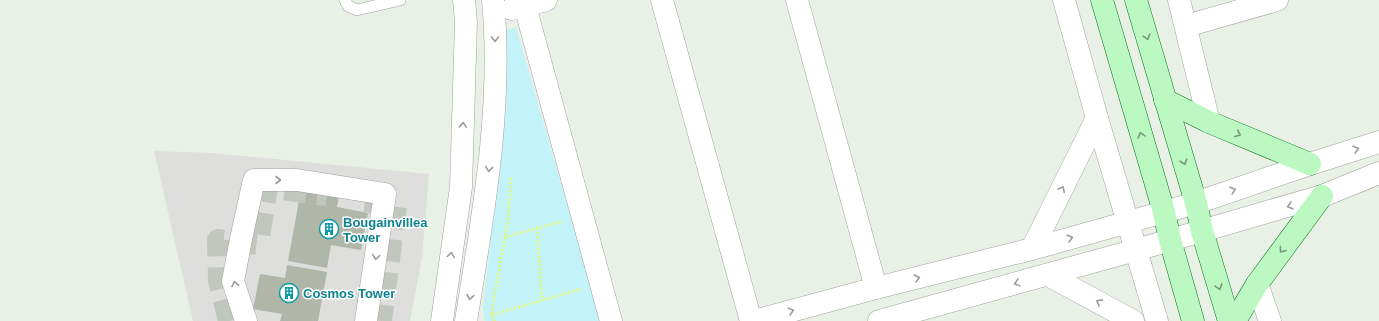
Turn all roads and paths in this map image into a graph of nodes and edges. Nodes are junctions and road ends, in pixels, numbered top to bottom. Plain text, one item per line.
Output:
1 (344, 0) edge
2 (400, 0) edge
3 (464, 0) edge
4 (546, 0) edge
5 (662, 0) edge
6 (797, 0) edge
7 (1064, 0) edge
8 (1102, 0) edge
9 (1136, 0) edge
10 (1179, 0) edge
11 (1277, 0) edge
12 (525, 6) junction
13 (494, 7) edge
14 (466, 22) junction
15 (1186, 26) junction
16 (1165, 100) junction
17 (1097, 118) junction
18 (1209, 122) junction
19 (1379, 142) edge
20 (1310, 164) junction
21 (1379, 173) edge
22 (1322, 196) junction
23 (1196, 203) junction
24 (1164, 212) junction
25 (568, 220) dead end
26 (1127, 222) junction
27 (537, 228) junction
28 (1202, 231) junction
29 (505, 237) dead end
30 (1170, 240) junction
31 (1032, 249) junction
32 (1136, 250) junction
33 (1048, 275) junction
34 (1257, 284) junction
35 (588, 287) dead end
36 (876, 288) junction
37 (542, 300) junction
38 (491, 316) dead end
39 (246, 321) edge
40 (366, 321) edge
41 (442, 321) edge
42 (466, 321) edge
43 (610, 321) edge
44 (752, 321) edge
45 (879, 321) edge
46 (1133, 321) edge
47 (1157, 321) edge
48 (1193, 321) edge
49 (1229, 321) edge
50 (1235, 321) edge
51 (1270, 321) edge

1 - 2 lane
3 - 14 street
4 - 12 street
5 - 44 street
6 - 36 street
7 - 17 street
24 -> 8 main road
9 -> 16 main road
10 - 15 street
11 - 15 street
12 - 13 street
12 - 43 street
13 - 14 street
13 -> 42 street
41 -> 14 street
15 - 18 street
16 - 18 main road
16 -> 23 main road
17 - 26 street
31 -> 17 street
18 -> 20 main road
20 -> 19 street
23 -> 20 street
21 - 22 street
22 -> 28 street
22 -> 34 main road
23 - 24 street
23 - 28 main road
24 - 26 street
24 - 30 main road
25 - 27 path
31 -> 26 street
26 - 32 street
27 - 29 path
27 - 37 path
28 - 30 street
28 -> 49 main road
30 - 32 street
30 - 48 main road
36 -> 31 street
32 - 33 street
32 - 47 street
33 -> 45 street
46 -> 33 street
34 - 50 main road
34 - 51 street
35 - 37 path
44 -> 36 street
37 - 38 path
39 -> 40 street

